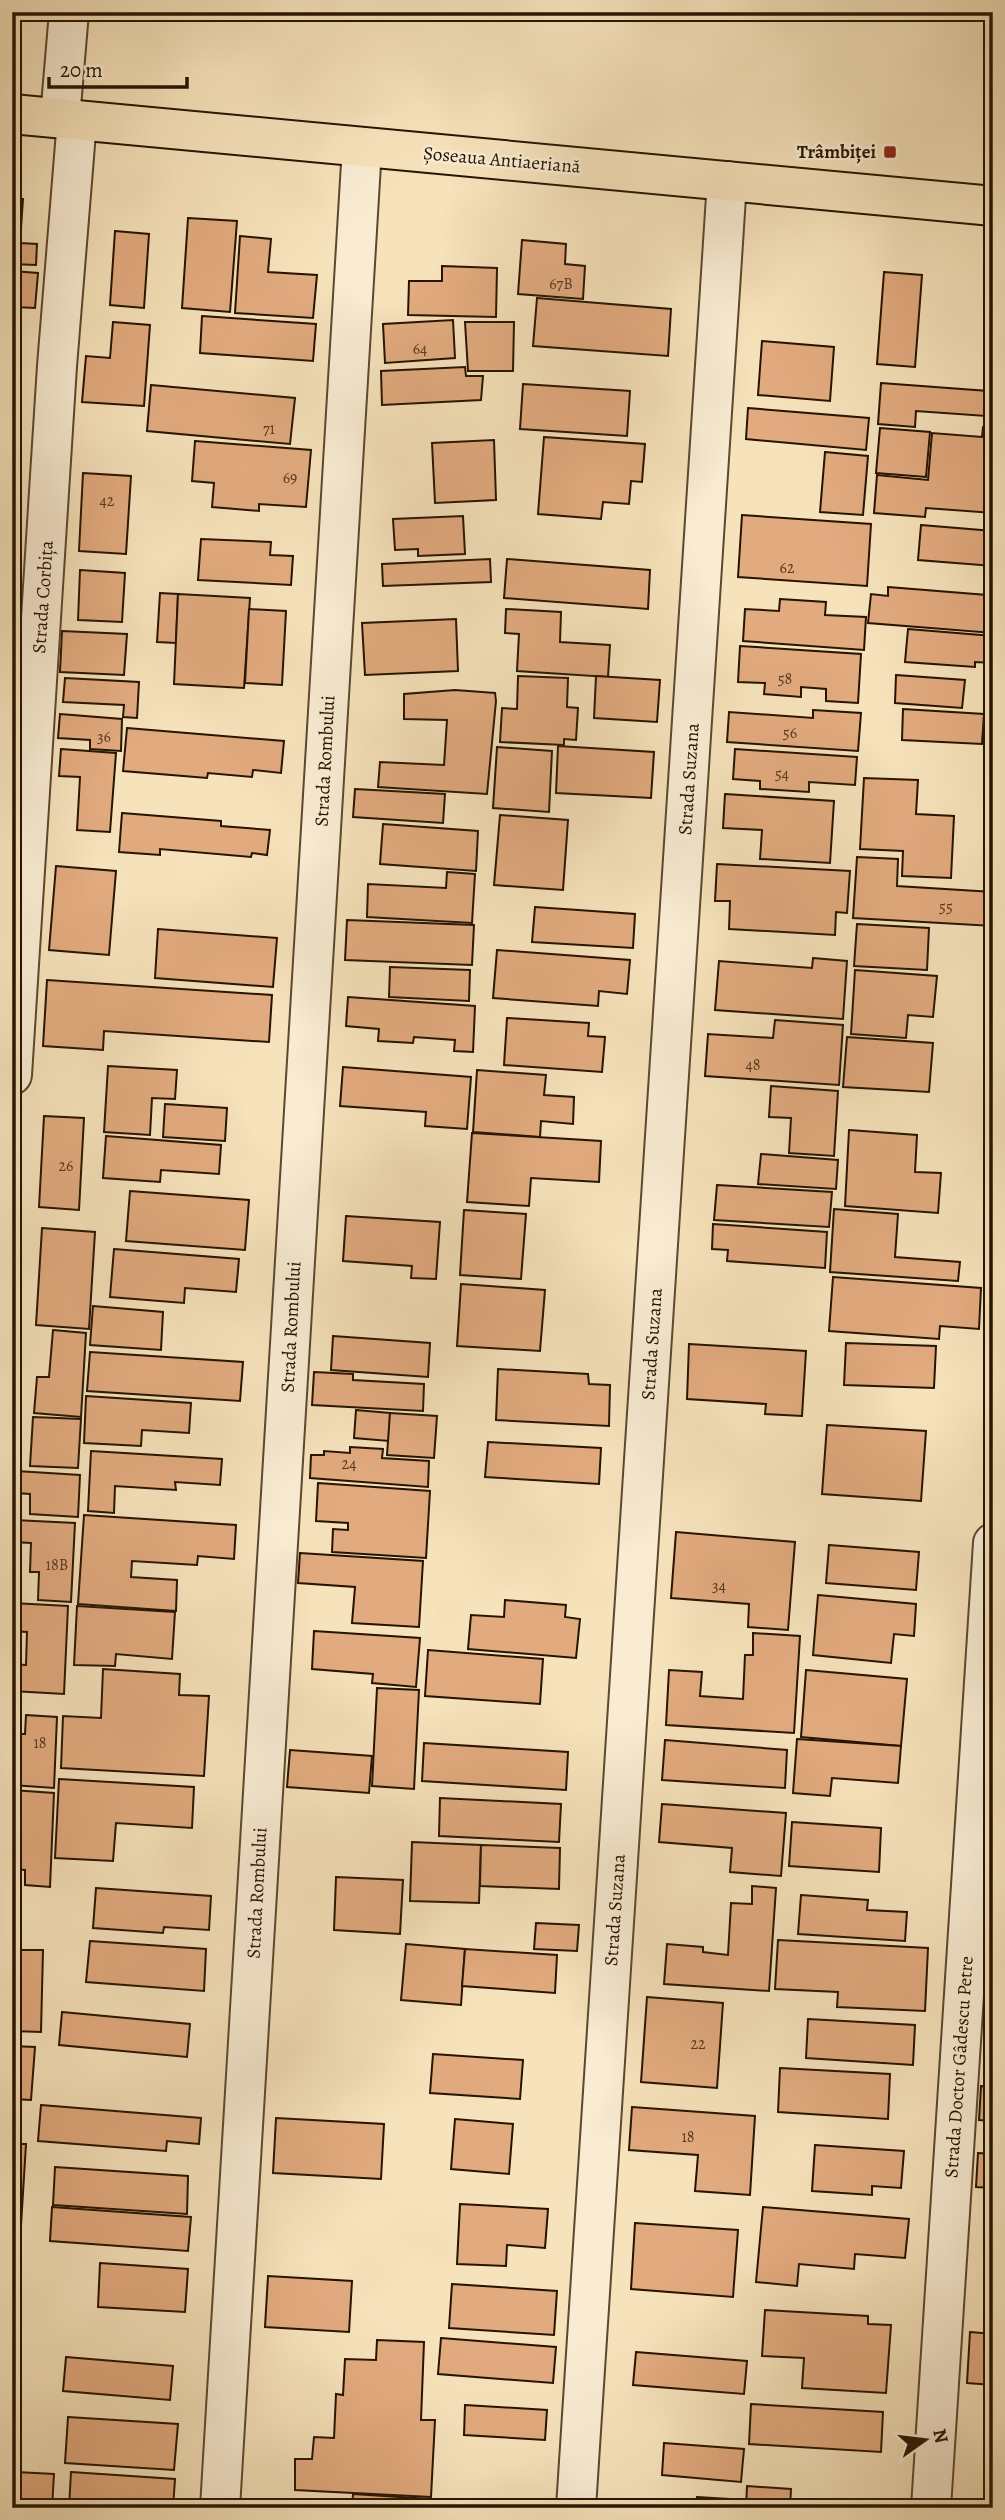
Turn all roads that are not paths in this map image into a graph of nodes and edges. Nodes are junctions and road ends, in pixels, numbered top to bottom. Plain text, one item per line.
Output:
1 (69, 12) edge
2 (12, 114) edge
3 (68, 119) junction
4 (362, 147) junction
5 (727, 181) junction
6 (993, 206) edge
7 (12, 1075) edge
8 (993, 1543) edge
9 (220, 2508) edge
10 (576, 2508) edge
11 (931, 2508) edge

1 - 3 street, Strada Corbița
2 - 3 main road, Șoseaua Antiaeriană
3 - 4 main road, Șoseaua Antiaeriană
3 - 7 street, Strada Corbița
4 - 5 main road, Șoseaua Antiaeriană
4 - 9 street, Strada Rombului
5 - 6 main road, Șoseaua Antiaeriană
5 - 10 street, Strada Suzana
8 - 11 street, Strada Doctor Gâdescu Petre

